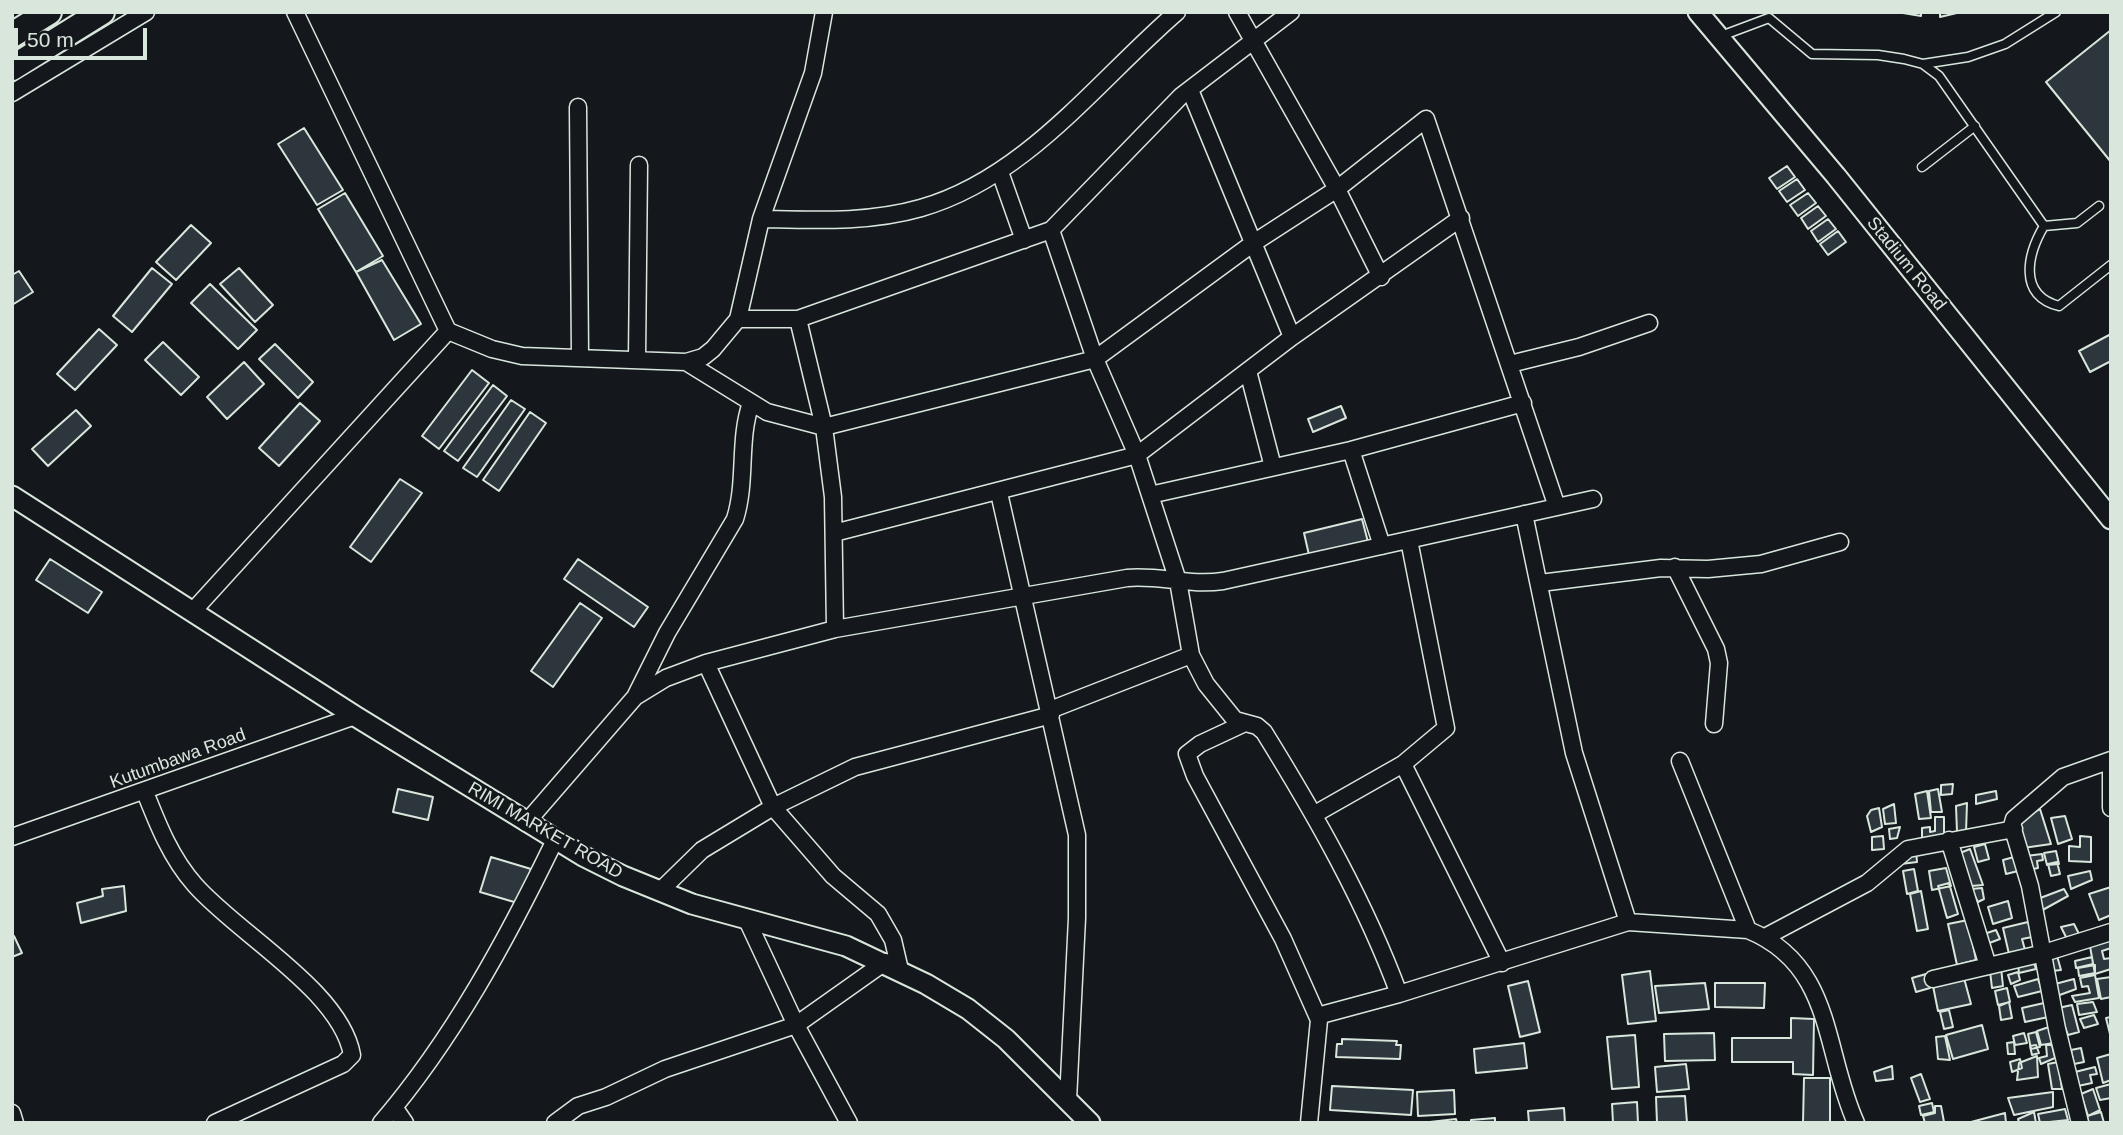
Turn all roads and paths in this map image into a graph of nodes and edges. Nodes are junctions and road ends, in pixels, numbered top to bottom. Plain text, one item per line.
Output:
1 (29, 12) edge
2 (49, 12) edge
3 (102, 12) edge
4 (146, 12) edge
5 (295, 12) edge
6 (824, 12) edge
7 (1177, 12) edge
8 (1237, 12) edge
9 (1291, 12) edge
10 (1698, 12) edge
11 (2056, 12) edge
12 (1768, 15) edge
13 (12, 23) edge
14 (12, 35) edge
15 (1719, 37) junction
16 (1254, 41) junction
17 (1923, 64) junction
18 (12, 68) edge
19 (1189, 90) junction
20 (12, 93) edge
21 (578, 107) dead end
22 (1975, 127) junction
23 (639, 165) dead end
24 (1922, 167) dead end
25 (1000, 172) junction
26 (1337, 189) junction
27 (2099, 206) dead end
28 (1461, 218) junction
29 (761, 219) junction
30 (2044, 226) junction
31 (1051, 230) junction
32 (1024, 240) junction
33 (1252, 244) junction
34 (2111, 265) edge
35 (1381, 277) junction
36 (738, 318) junction
37 (798, 319) junction
38 (1649, 323) dead end
39 (448, 331) junction
40 (1292, 337) junction
41 (580, 356) junction
42 (637, 359) junction
43 (1095, 359) junction
44 (686, 362) junction
45 (1510, 364) junction
46 (1248, 371) junction
47 (751, 403) junction
48 (1523, 404) junction
49 (824, 426) junction
50 (1351, 450) junction
51 (1137, 455) junction
52 (1273, 467) junction
53 (999, 493) junction
54 (1150, 495) junction
55 (12, 496) edge
56 (1593, 499) dead end
57 (1557, 507) junction
58 (1524, 514) junction
59 (2111, 519) edge
60 (834, 533) junction
61 (1409, 540) junction
62 (1840, 542) dead end
63 (1381, 546) junction
64 (1675, 567) junction
65 (1178, 581) junction
66 (1540, 583) junction
67 (1024, 595) junction
68 (193, 611) junction
69 (835, 629) junction
70 (1191, 655) junction
71 (706, 663) junction
72 (635, 697) junction
73 (1050, 713) junction
74 (355, 716) junction
75 (1245, 723) junction
76 (1714, 724) dead end
77 (2111, 760) edge
78 (1680, 761) dead end
79 (1403, 764) junction
80 (145, 792) junction
81 (773, 807) junction
82 (2111, 808) edge
83 (1315, 814) junction
84 (526, 823) junction
85 (2014, 829) junction
86 (12, 837) edge
87 (555, 840) junction
88 (1949, 840) junction
89 (660, 891) junction
90 (747, 920) junction
91 (1628, 922) junction
92 (1748, 930) junction
93 (2111, 932) edge
94 (1765, 937) junction
95 (2044, 953) junction
96 (1502, 962) junction
97 (893, 966) junction
98 (1988, 966) junction
99 (1933, 979) dead end
100 (1399, 994) junction
101 (1319, 1020) junction
102 (796, 1025) junction
103 (1068, 1100) junction
104 (394, 1107) junction
105 (12, 1113) edge
106 (15, 1123) edge
107 (215, 1123) edge
108 (381, 1123) edge
109 (405, 1123) edge
110 (555, 1123) edge
111 (849, 1123) edge
112 (1090, 1123) edge
113 (1309, 1123) edge
114 (1856, 1123) edge
115 (2080, 1123) edge

1 - 13 street
2 - 14 main road
3 - 18 main road
4 - 20 street
5 - 39 street
6 - 29 street
7 - 25 street
8 - 16 street
9 - 16 street
10 - 15 street, Stadium Road
11 - 17 lane
12 - 15 lane
12 - 17 lane
15 - 59 street, Stadium Road
16 - 19 street
16 - 26 street
17 - 22 lane
19 - 31 street
19 - 33 street
21 - 41 street
22 - 24 lane
22 - 30 lane
23 - 42 street
25 - 29 street
25 - 32 street
26 - 28 street
26 - 33 street
26 - 35 street
27 - 30 lane
28 - 35 street
28 - 45 street
29 - 36 street
30 - 34 lane
31 - 32 street
31 - 43 street
32 - 37 street
33 - 40 street
33 - 43 street
35 - 40 street
36 - 37 street
36 - 44 street
37 - 49 street
38 - 45 street
39 - 41 street
39 - 68 street
40 - 46 street
41 - 42 street
42 - 44 street
43 - 49 street
43 - 51 street
44 - 47 street
45 - 48 street
46 - 51 street
46 - 52 street
47 - 49 street
47 - 72 street
48 - 50 street
48 - 57 street
49 - 60 street
50 - 52 street
50 - 63 street
51 - 53 street
51 - 54 street
52 - 54 street
53 - 60 street
53 - 67 street
54 - 65 street
55 - 68 street, RIMI MARKET ROAD
56 - 57 street
57 - 58 street
58 - 61 street
58 - 66 street
60 - 69 street
61 - 63 street
61 - 79 street
62 - 64 street
63 - 65 street
64 - 66 street
64 - 76 street
65 - 67 street
65 - 70 street
66 - 91 street
67 - 69 street
67 - 73 street
68 - 74 street, RIMI MARKET ROAD
69 - 71 street
70 - 73 street
70 - 75 street
71 - 72 street
71 - 81 street
72 - 84 street
73 - 81 street
73 - 103 street
74 - 80 street, Kutumbawa Road
74 - 84 street, RIMI MARKET ROAD
75 - 83 street
75 - 101 street
77 - 82 street
77 - 85 street
78 - 92 street
79 - 83 street
79 - 96 street
80 - 86 street, Kutumbawa Road
80 - 107 street
81 - 89 street
81 - 97 street
83 - 100 street
84 - 87 street, RIMI MARKET ROAD
85 - 88 street
85 - 95 street
87 - 89 street, RIMI MARKET ROAD
87 - 104 street
88 - 94 street
88 - 98 street
89 - 90 street, RIMI MARKET ROAD
90 - 97 street, RIMI MARKET ROAD
90 - 102 street
91 - 92 street
91 - 96 street
92 - 94 street
93 - 95 street
94 - 114 street
95 - 98 street
95 - 115 street
96 - 100 street
97 - 102 street
97 - 103 street, RIMI MARKET ROAD
98 - 99 street
100 - 101 street
101 - 113 street
102 - 110 street
102 - 111 street
103 - 112 street, RIMI MARKET ROAD
104 - 108 street
104 - 109 street
105 - 106 street

